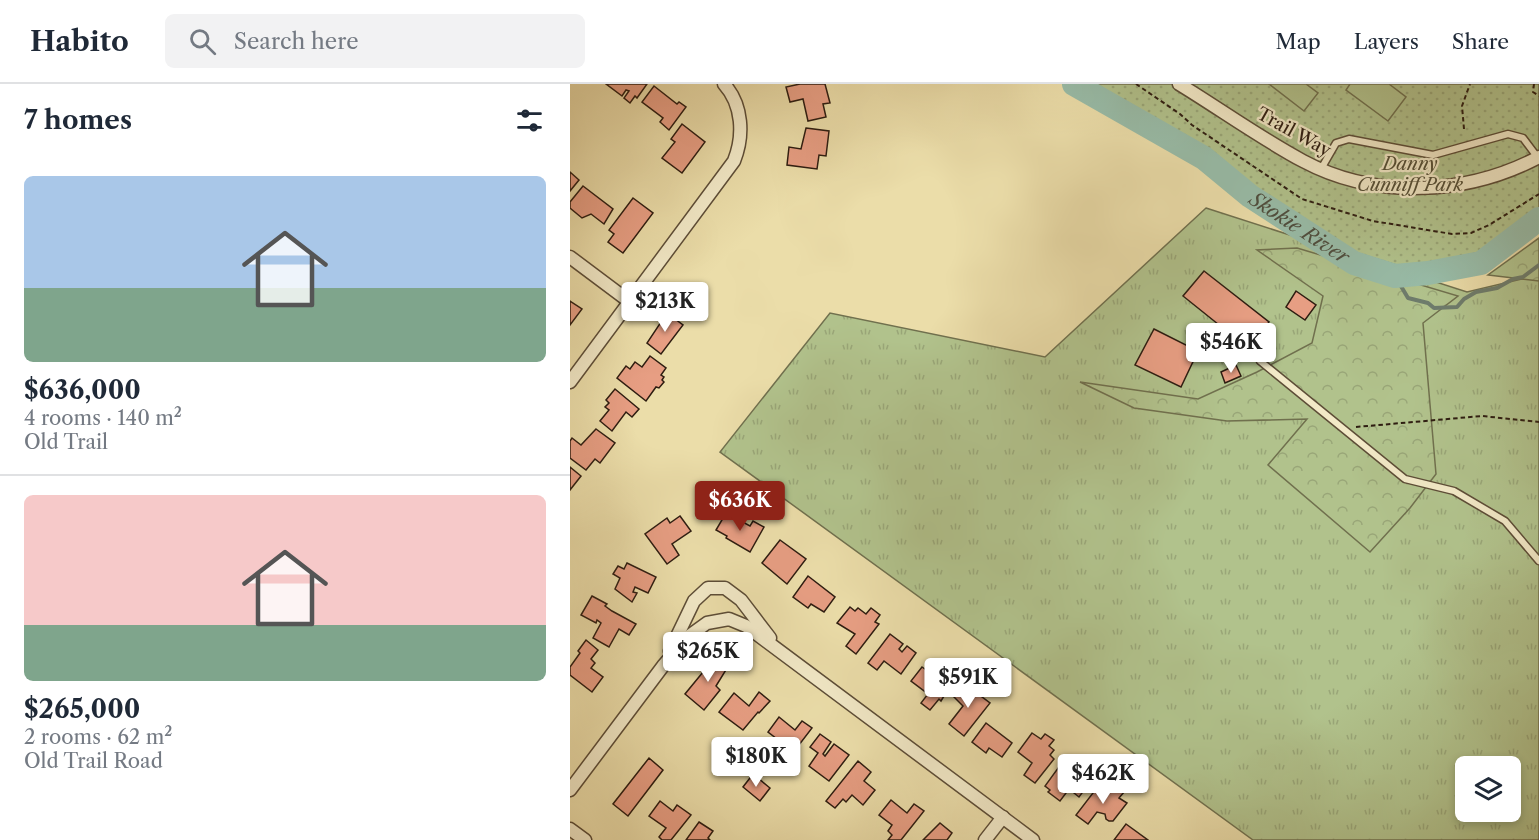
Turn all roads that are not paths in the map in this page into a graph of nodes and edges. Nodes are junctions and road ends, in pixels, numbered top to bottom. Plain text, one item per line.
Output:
1 (724, 84) edge
2 (1179, 84) edge
3 (1538, 158) edge
4 (1322, 169) junction
5 (570, 257) edge
6 (630, 302) junction
7 (1260, 362) dead end
8 (570, 382) edge
9 (1539, 561) edge
10 (779, 651) junction
11 (663, 666) junction
12 (570, 790) edge
13 (1003, 817) junction
14 (570, 829) edge
15 (585, 840) edge
16 (985, 840) edge
17 (1033, 840) edge

1 - 6 street
2 - 4 street, Trail Way
3 - 4 street, Trail Way
3 - 4 lane
5 - 6 street
6 - 8 street
7 - 9 lane
10 - 11 street
10 - 11 street
10 - 13 street
11 - 12 street
13 - 16 street
13 - 17 street
14 - 15 street

